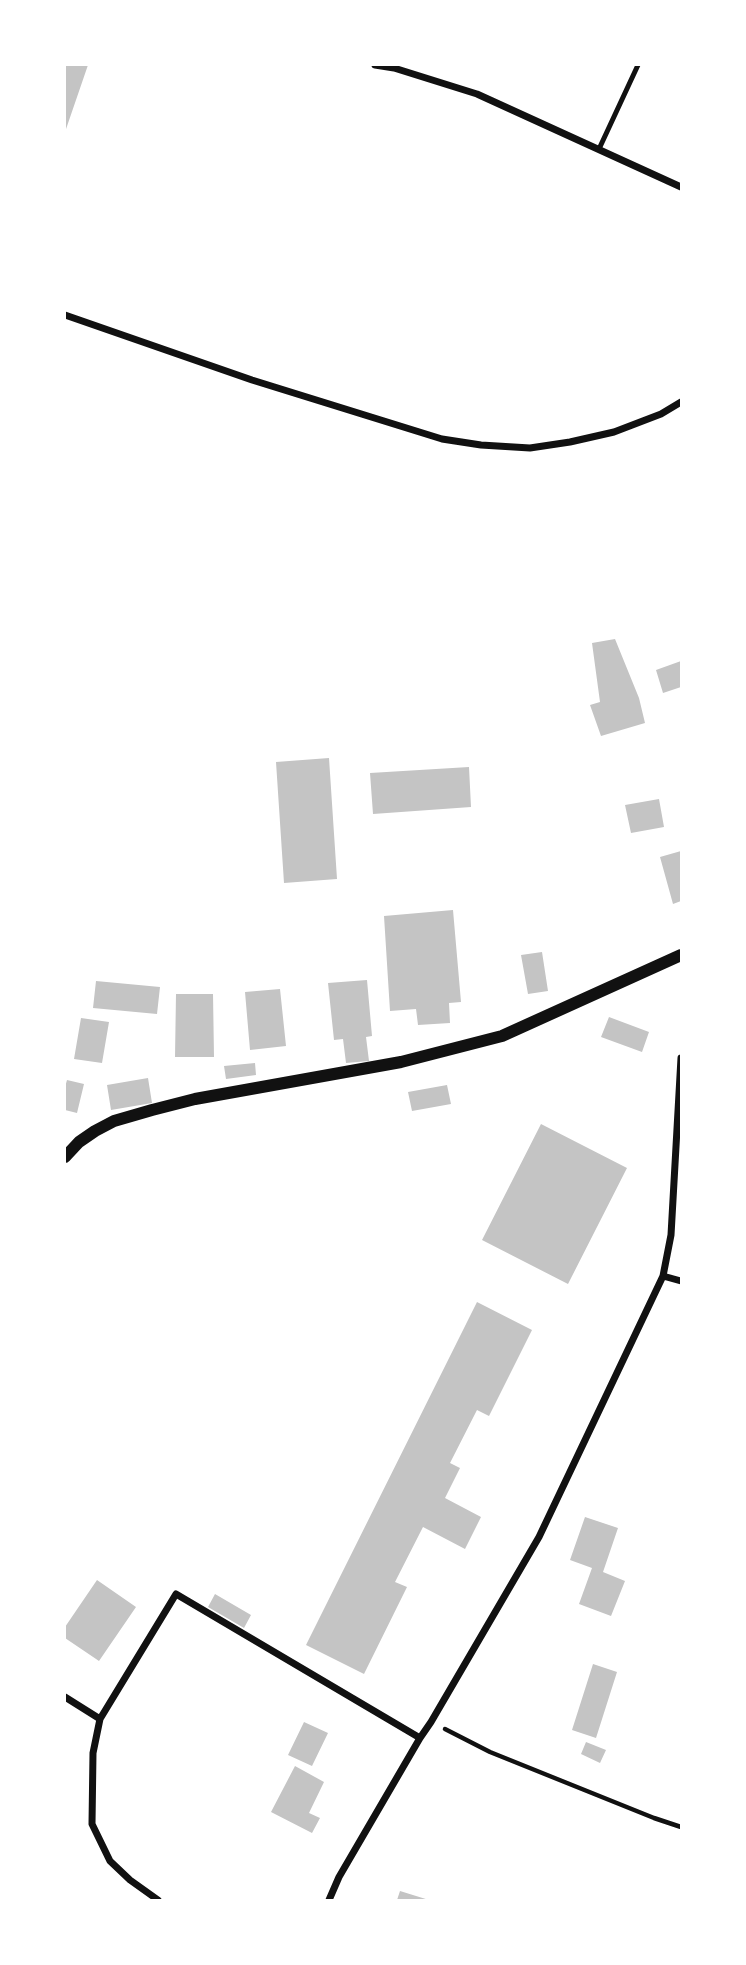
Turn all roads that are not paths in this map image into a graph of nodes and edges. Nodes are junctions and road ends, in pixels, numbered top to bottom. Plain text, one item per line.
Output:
1 (375, 65) edge
2 (638, 65) edge
3 (395, 67) edge
4 (598, 149) junction
5 (681, 187) edge
6 (65, 315) edge
7 (681, 402) edge
8 (681, 956) edge
9 (681, 1058) edge
10 (65, 1157) edge
11 (663, 1276) junction
12 (681, 1281) edge
13 (65, 1697) edge
14 (100, 1719) junction
15 (420, 1738) junction
16 (158, 1900) edge
17 (329, 1900) edge

1 - 3 street
2 - 4 lane
3 - 4 street
4 - 5 street
6 - 7 street
8 - 10 street
9 - 11 street
11 - 12 street
11 - 15 street
13 - 14 street
14 - 15 street
14 - 16 street
15 - 17 street

